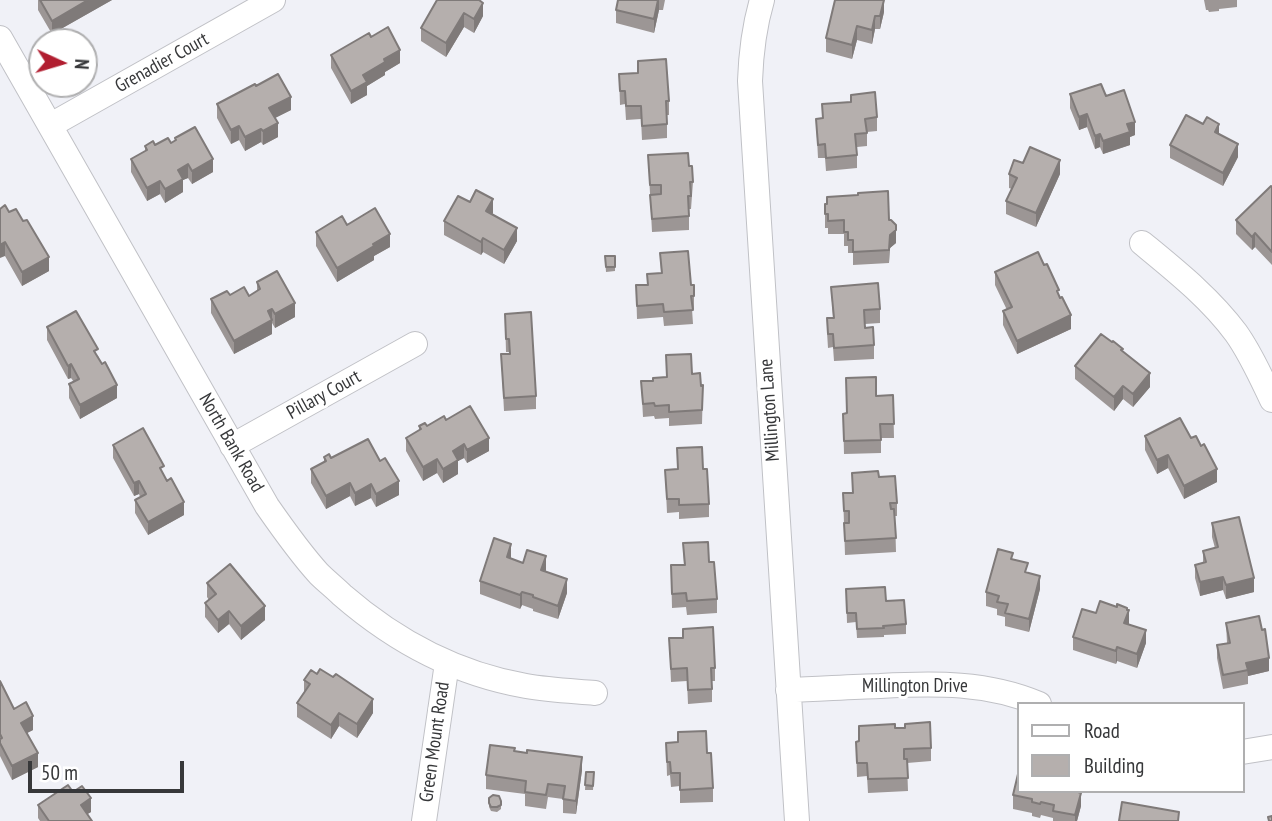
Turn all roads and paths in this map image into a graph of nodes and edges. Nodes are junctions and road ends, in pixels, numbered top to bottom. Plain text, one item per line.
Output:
1 (274, 0) edge
2 (762, 0) edge
3 (0, 38) edge
4 (51, 125) junction
5 (1142, 243) dead end
6 (415, 344) dead end
7 (1272, 400) edge
8 (232, 446) junction
9 (447, 663) junction
10 (788, 690) junction
11 (595, 693) dead end
12 (1033, 702) edge
13 (1272, 747) edge
14 (1244, 752) edge
15 (424, 821) edge
16 (797, 821) edge

1 - 4 street, Grenadier Court
2 - 10 street, Millington Lane
3 - 4 street, North Bank Road
4 - 8 street, North Bank Road
5 - 7 street
6 - 8 street, Pillary Court
8 - 9 street, North Bank Road
9 - 11 street, North Bank Road
9 - 15 street, Green Mount Road
10 - 12 street, Millington Drive
10 - 16 street, Millington Lane
13 - 14 street

